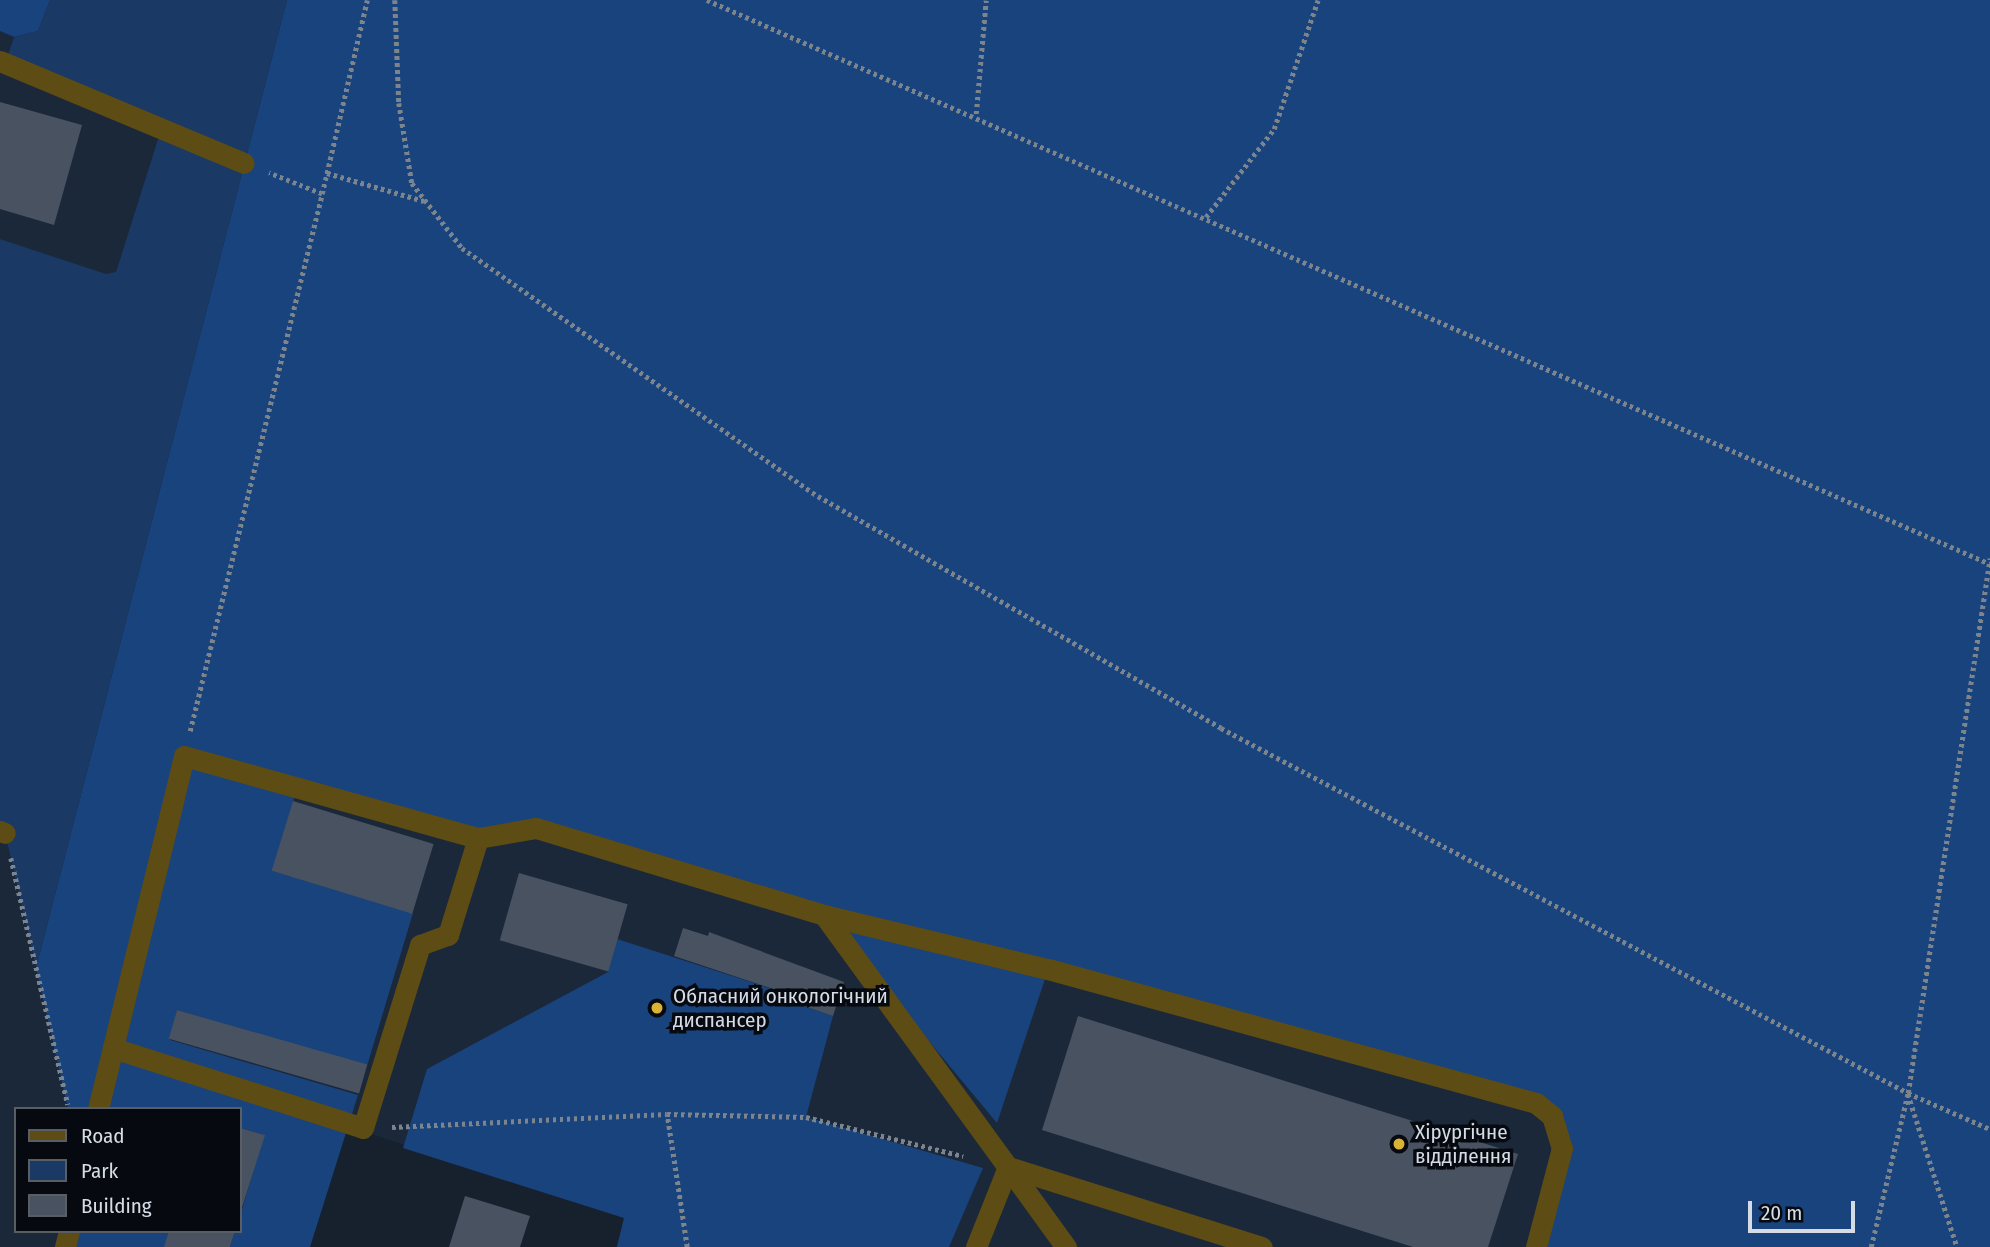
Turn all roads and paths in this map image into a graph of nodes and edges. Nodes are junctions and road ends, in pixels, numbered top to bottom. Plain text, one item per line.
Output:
1 (367, 0) edge
2 (396, 0) edge
3 (707, 0) edge
4 (986, 0) edge
5 (1318, 0) edge
6 (0, 61) edge
7 (976, 115) junction
8 (244, 163) joint
9 (327, 173) junction
10 (322, 194) junction
11 (424, 201) junction
12 (1206, 217) junction
13 (1989, 562) edge
14 (184, 756) junction
15 (3, 832) edge
16 (478, 838) junction
17 (824, 915) junction
18 (113, 1048) junction
19 (1908, 1093) junction
20 (68, 1107) edge
21 (98, 1107) edge
22 (667, 1114) junction
23 (363, 1128) junction
24 (1990, 1129) edge
25 (1008, 1167) junction
26 (687, 1247) edge
27 (976, 1247) edge
28 (1066, 1247) edge
29 (1262, 1247) edge
30 (1536, 1247) edge
31 (1871, 1247) edge
32 (1957, 1247) edge

1 - 9 path
2 - 11 path
3 - 7 path
4 - 7 path
5 - 12 path
6 - 8 lane
7 - 12 path
8 - 10 path
9 - 10 path
9 - 11 path
10 - 14 path
11 - 19 path
12 - 13 path
13 - 19 path
14 - 16 lane
14 - 18 lane
15 - 20 path
16 - 17 lane
16 - 23 lane
17 - 25 lane
17 - 30 lane
18 - 21 lane
18 - 23 lane
19 - 24 path
19 - 31 path
19 - 32 path
22 - 23 path
22 - 25 path
22 - 26 path
25 - 27 lane
25 - 28 lane
25 - 29 lane

